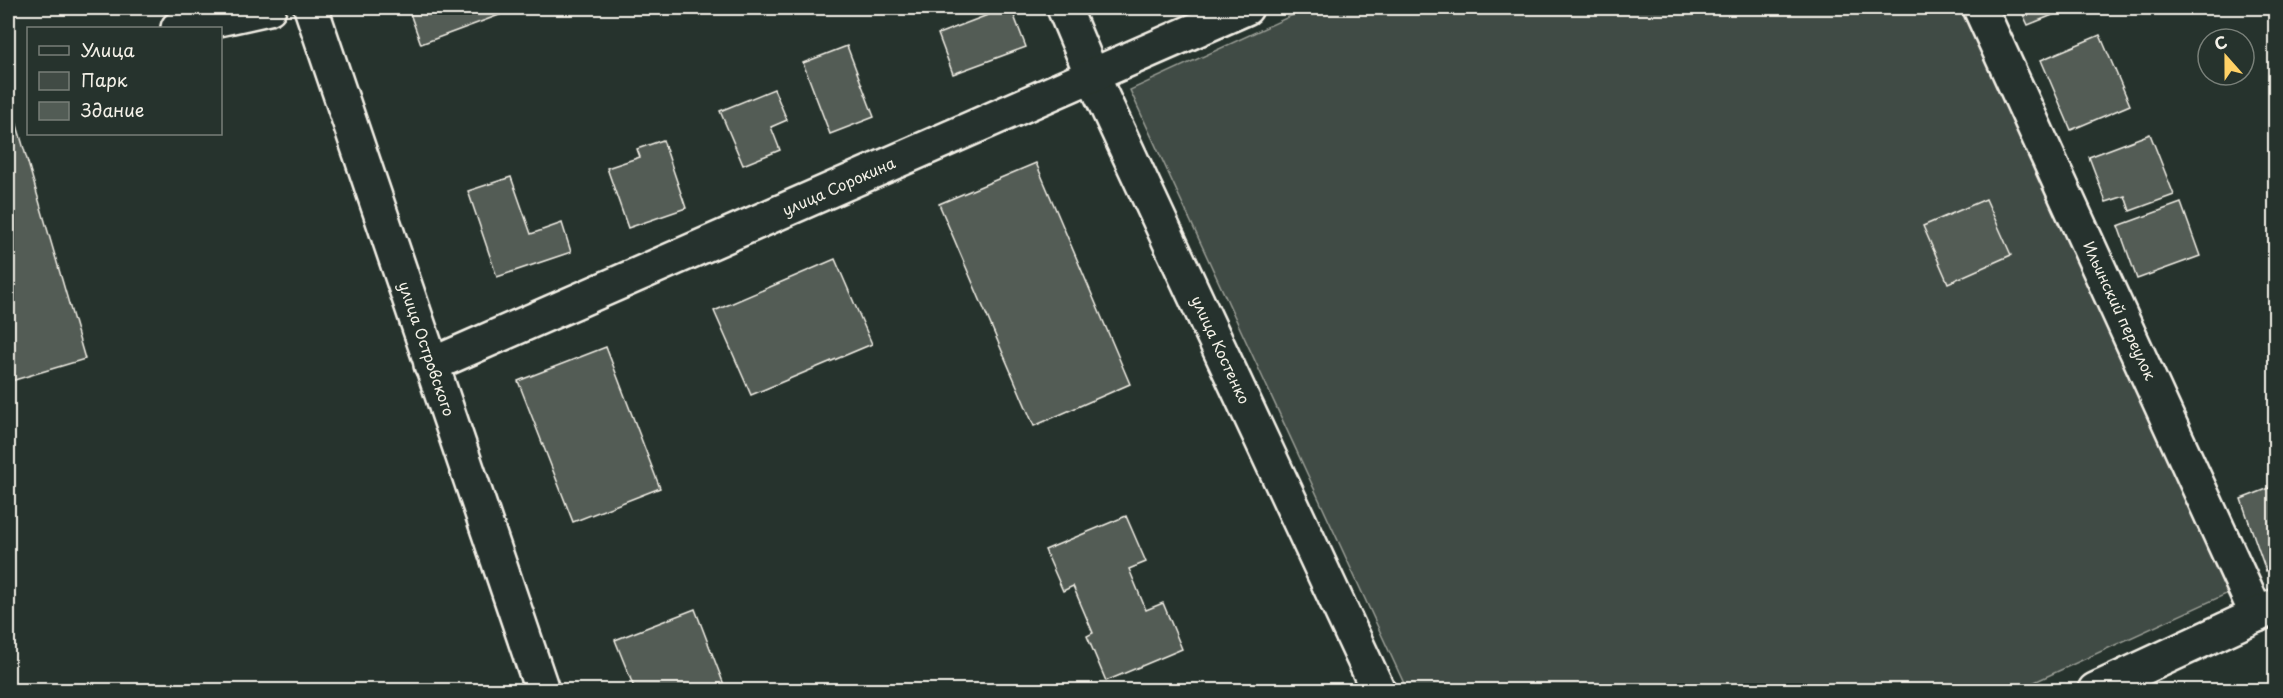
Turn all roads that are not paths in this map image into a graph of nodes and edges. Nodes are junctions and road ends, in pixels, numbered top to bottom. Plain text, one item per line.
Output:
1 (269, 8) edge
2 (311, 8) edge
3 (1064, 8) edge
4 (1246, 8) edge
5 (1980, 8) edge
6 (183, 27) edge
7 (1092, 75) junction
8 (431, 365) junction
9 (2266, 610) edge
10 (542, 690) edge
11 (1378, 690) edge
12 (2095, 690) edge

1 - 6 street
2 - 8 street, улица Островского
3 - 7 street, улица Костенко
4 - 7 street, улица Сорокина
5 - 9 street, Ильинский переулок
7 - 8 street, улица Сорокина
7 - 11 street, улица Костенко
8 - 10 street, улица Островского
9 - 12 street

